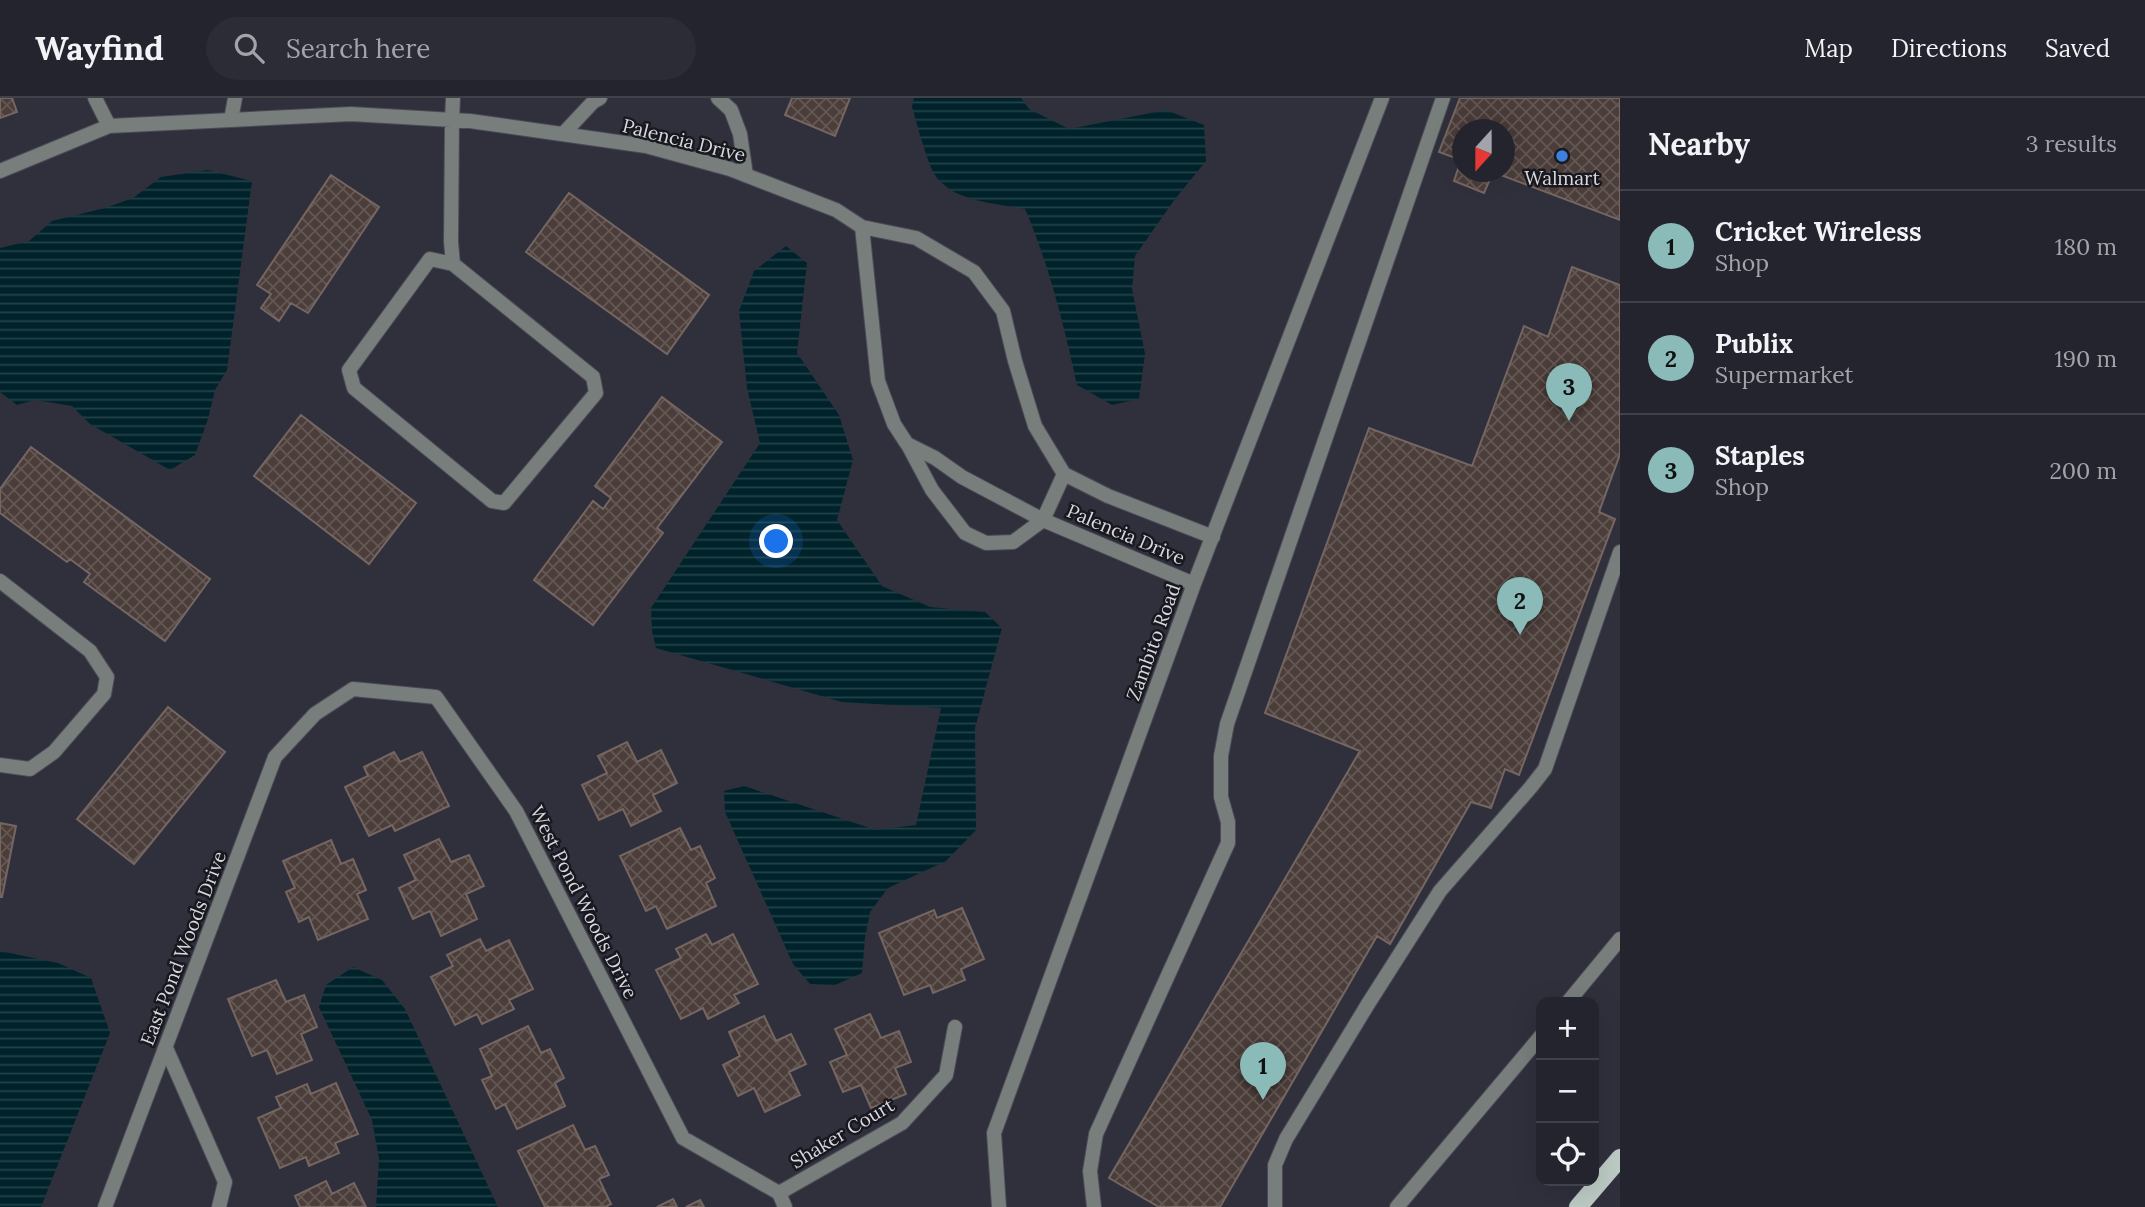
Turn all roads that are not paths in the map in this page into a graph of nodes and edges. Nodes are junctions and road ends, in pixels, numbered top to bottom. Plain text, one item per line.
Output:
1 (95, 98) edge
2 (235, 98) edge
3 (453, 98) edge
4 (600, 98) edge
5 (718, 98) edge
6 (1381, 98) edge
7 (1443, 98) edge
8 (231, 120) junction
9 (452, 120) junction
10 (109, 126) junction
11 (563, 134) junction
12 (0, 171) edge
13 (746, 175) junction
14 (862, 227) junction
15 (453, 264) junction
16 (907, 444) junction
17 (1064, 474) junction
18 (1043, 520) junction
19 (1213, 537) junction
20 (1620, 552) edge
21 (0, 581) edge
22 (1194, 584) junction
23 (315, 714) joint
24 (0, 765) edge
25 (1620, 939) edge
26 (1614, 957) edge
27 (1573, 997) edge
28 (955, 1027) dead end
29 (1536, 1042) edge
30 (166, 1048) junction
31 (1620, 1158) edge
32 (782, 1200) edge
33 (105, 1207) edge
34 (219, 1207) edge
35 (999, 1207) edge
36 (1094, 1207) edge
37 (1275, 1207) edge
38 (1397, 1207) edge
39 (1577, 1207) edge

1 - 10 street
2 - 8 street
3 - 9 street
4 - 11 street
5 - 13 street
6 - 19 street, Zambito Road
7 - 36 street
8 - 9 street, Palencia Drive
8 - 10 street, Palencia Drive
9 - 11 street, Palencia Drive
9 - 15 street
10 - 12 street, Palencia Drive
11 - 13 street, Palencia Drive
13 - 14 street, Palencia Drive
14 - 16 street, Palencia Drive
14 - 17 street, Palencia Drive
15 - 15 street
16 - 18 street, Palencia Drive
16 - 18 street, Palencia Drive
17 - 18 street, Palencia Drive
17 - 19 street, Palencia Drive
18 - 22 street, Palencia Drive
19 - 22 street, Zambito Road
20 - 37 street
21 - 24 street
22 - 35 street, Zambito Road
23 - 30 street, East Pond Woods Drive
23 - 32 street, West Pond Woods Drive
25 - 26 street
26 - 27 street
28 - 32 street, Shaker Court
29 - 38 street
30 - 33 street, East Pond Woods Drive
30 - 34 street
31 - 39 main road

